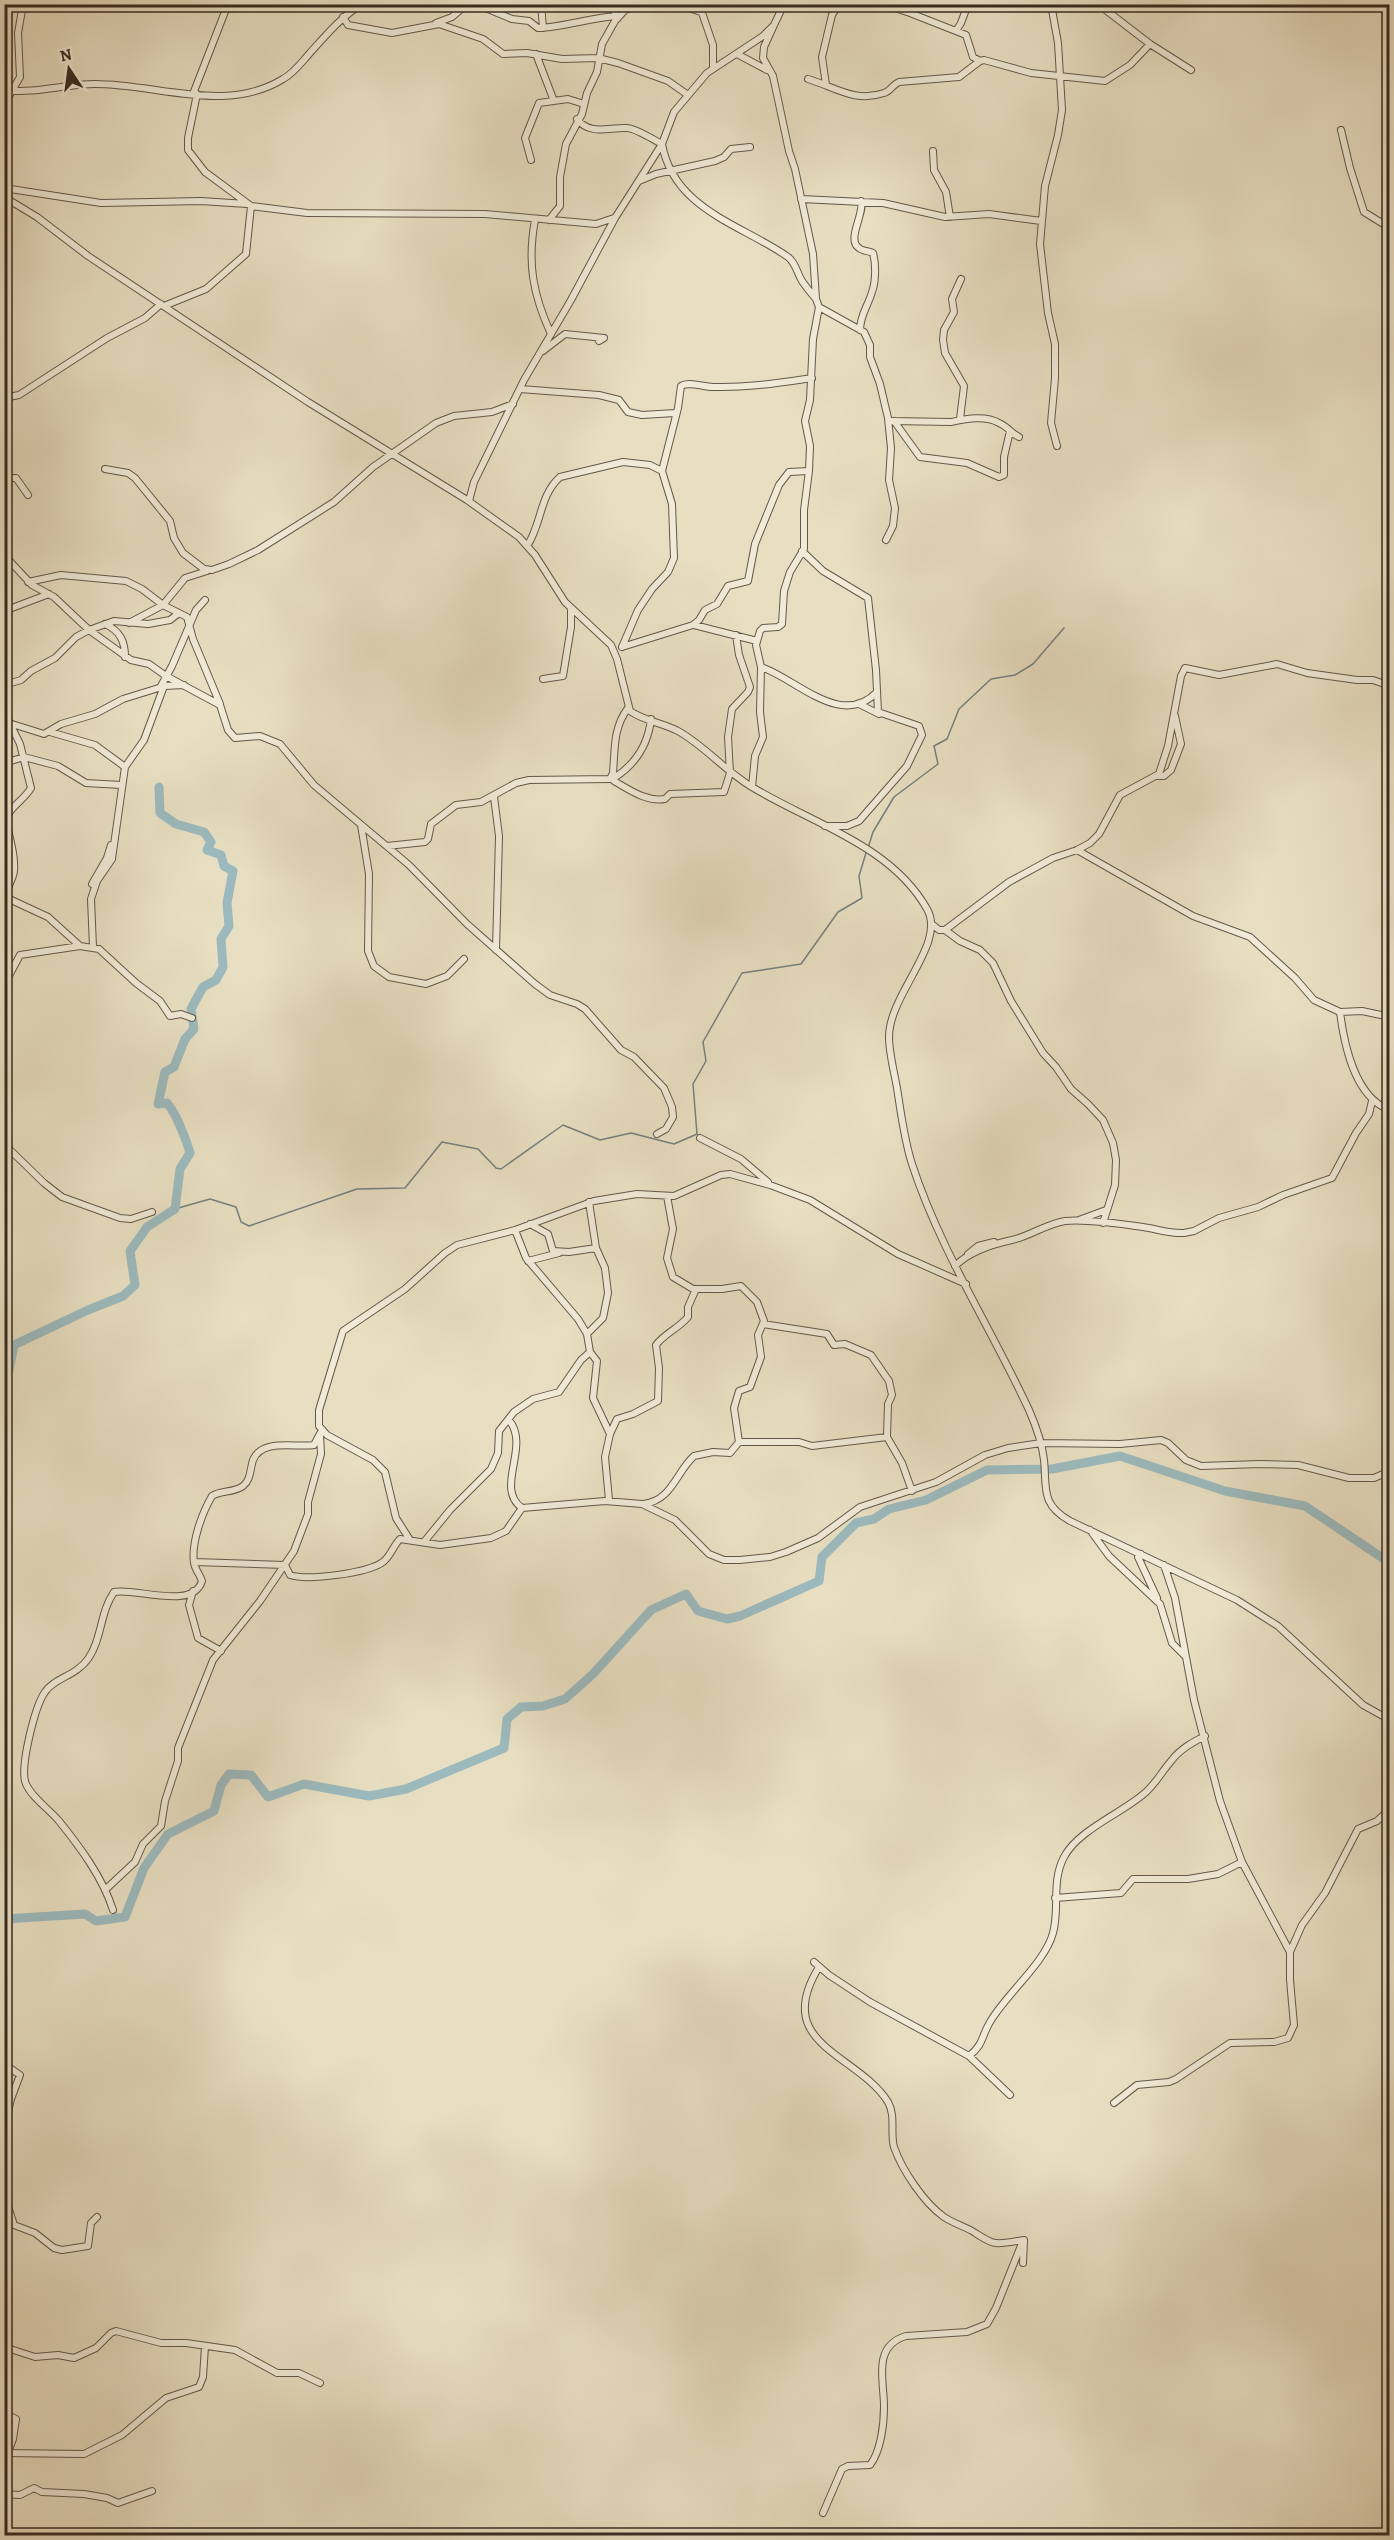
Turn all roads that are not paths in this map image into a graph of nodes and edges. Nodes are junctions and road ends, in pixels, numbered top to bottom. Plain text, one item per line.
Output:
1 (22, 4) edge
2 (228, 4) edge
3 (362, 4) edge
4 (467, 4) edge
5 (476, 4) edge
6 (541, 4) edge
7 (599, 4) edge
8 (652, 4) edge
9 (676, 4) edge
10 (699, 4) edge
11 (784, 4) edge
12 (839, 4) edge
13 (883, 4) edge
14 (968, 4) edge
15 (1050, 4) edge
16 (1098, 4) edge
17 (616, 12) edge
18 (701, 12) junction
19 (343, 17) junction
20 (436, 23) junction
21 (774, 25) junction
22 (543, 28) junction
23 (956, 31) junction
24 (1150, 44) junction
25 (536, 54) junction
26 (737, 54) junction
27 (598, 58) junction
28 (980, 61) junction
29 (713, 68) junction
30 (1191, 70) dead end
31 (770, 71) junction
32 (1061, 77) junction
33 (808, 79) dead end
34 (826, 85) junction
35 (7, 91) edge
36 (195, 94) junction
37 (688, 95) junction
38 (554, 101) junction
39 (584, 104) junction
40 (4, 105) edge
41 (577, 120) junction
42 (1341, 130) dead end
43 (662, 144) junction
44 (750, 147) dead end
45 (933, 150) dead end
46 (531, 160) dead end
47 (672, 174) junction
48 (639, 181) junction
49 (4, 188) edge
50 (4, 197) edge
51 (801, 199) junction
52 (861, 201) junction
53 (249, 205) junction
54 (950, 217) junction
55 (615, 218) junction
56 (535, 220) junction
57 (548, 220) junction
58 (1041, 221) junction
59 (596, 224) junction
60 (1389, 228) edge
61 (605, 236) junction
62 (961, 279) dead end
63 (816, 299) junction
64 (163, 305) junction
65 (819, 307) junction
66 (860, 330) junction
67 (551, 334) junction
68 (599, 341) dead end
69 (540, 353) junction
70 (812, 378) junction
71 (520, 389) junction
72 (4, 398) edge
73 (513, 404) junction
74 (675, 413) junction
75 (960, 419) junction
76 (890, 421) junction
77 (1010, 431) junction
78 (1019, 438) dead end
79 (1057, 446) dead end
80 (393, 453) junction
81 (105, 469) dead end
82 (662, 469) junction
83 (809, 471) junction
84 (4, 478) edge
85 (28, 495) dead end
86 (469, 501) junction
87 (886, 540) dead end
88 (527, 546) junction
89 (802, 551) junction
90 (4, 555) edge
91 (208, 570) junction
92 (28, 582) junction
93 (48, 594) junction
94 (205, 600) dead end
95 (163, 605) junction
96 (571, 608) junction
97 (4, 611) edge
98 (179, 613) junction
99 (129, 622) junction
100 (105, 623) junction
101 (693, 625) junction
102 (190, 626) junction
103 (89, 630) junction
104 (736, 635) junction
105 (757, 641) junction
106 (622, 647) junction
107 (615, 652) junction
108 (125, 657) junction
109 (761, 667) junction
110 (167, 676) junction
111 (543, 679) dead end
112 (4, 685) edge
113 (163, 686) junction
114 (184, 686) junction
115 (1389, 686) edge
116 (877, 692) junction
117 (859, 704) junction
118 (220, 705) junction
119 (628, 708) junction
120 (4, 711) edge
121 (879, 714) junction
122 (1174, 714) junction
123 (651, 719) junction
124 (11, 724) junction
125 (50, 732) junction
126 (24, 757) junction
127 (4, 763) edge
128 (125, 767) junction
129 (730, 773) junction
130 (614, 776) junction
131 (1156, 776) junction
132 (121, 785) junction
133 (753, 787) junction
134 (494, 797) junction
135 (361, 825) junction
136 (824, 826) junction
137 (387, 846) junction
138 (1077, 850) junction
139 (933, 925) junction
140 (945, 930) junction
141 (80, 946) junction
142 (93, 947) junction
143 (496, 950) junction
144 (464, 959) dead end
145 (4, 985) edge
146 (1340, 1011) junction
147 (1389, 1017) edge
148 (192, 1018) dead end
149 (1372, 1101) junction
150 (1389, 1110) edge
151 (657, 1134) dead end
152 (700, 1138) dead end
153 (4, 1144) edge
154 (770, 1185) junction
155 (667, 1196) junction
156 (589, 1202) junction
157 (1106, 1210) junction
158 (152, 1212) dead end
159 (1067, 1221) junction
160 (1103, 1223) junction
161 (530, 1224) junction
162 (515, 1230) junction
163 (596, 1248) junction
164 (569, 1252) junction
165 (528, 1261) junction
166 (955, 1266) junction
167 (967, 1285) junction
168 (696, 1289) junction
169 (763, 1324) junction
170 (587, 1334) junction
171 (590, 1352) junction
172 (509, 1420) junction
173 (321, 1433) junction
174 (610, 1434) junction
175 (887, 1437) junction
176 (739, 1442) junction
177 (1041, 1443) junction
178 (1389, 1471) edge
179 (912, 1491) junction
180 (609, 1500) junction
181 (642, 1504) junction
182 (522, 1508) junction
183 (1089, 1529) junction
184 (410, 1540) junction
185 (424, 1542) junction
186 (1141, 1554) junction
187 (194, 1562) junction
188 (285, 1565) junction
189 (1164, 1565) junction
190 (193, 1591) junction
191 (1160, 1604) junction
192 (220, 1651) junction
193 (1185, 1656) junction
194 (1389, 1720) edge
195 (1205, 1736) junction
196 (1389, 1809) edge
197 (1242, 1862) junction
198 (105, 1890) junction
199 (1055, 1898) junction
200 (113, 1910) dead end
201 (1290, 1952) junction
202 (969, 2056) junction
203 (4, 2064) edge
204 (1010, 2095) dead end
205 (1114, 2103) dead end
206 (4, 2128) edge
207 (4, 2193) edge
208 (97, 2217) dead end
209 (1024, 2240) junction
210 (1023, 2263) dead end
211 (205, 2346) junction
212 (4, 2347) edge
213 (320, 2383) dead end
214 (4, 2413) edge
215 (6, 2453) edge
216 (152, 2491) dead end
217 (4, 2494) edge
218 (823, 2512) dead end

1 - 35 street
2 - 36 street
3 - 19 street
4 - 20 street
5 - 22 street
6 - 22 street
7 - 17 street
8 - 17 street
9 - 18 street
10 - 18 street
11 - 21 street
12 - 34 street
13 - 23 street
14 - 23 street
15 - 32 street
16 - 24 street
17 - 22 street
17 - 27 street
18 - 29 street
19 - 20 street
19 - 36 street
20 - 25 street
21 - 26 street
21 - 31 street
23 - 28 street
24 - 30 street
24 - 32 street
25 - 27 street
25 - 38 street
26 - 29 street
26 - 31 street
27 - 37 street
27 - 39 street
28 - 32 street
28 - 34 street
29 - 37 street
31 - 51 street
32 - 58 street
33 - 34 street
35 - 36 street
35 - 40 street
36 - 53 street
37 - 43 street
38 - 39 street
38 - 46 street
39 - 41 street
41 - 43 street
41 - 57 street
42 - 60 street
43 - 47 street
43 - 48 street
44 - 47 street
45 - 54 street
47 - 48 street
47 - 63 street
48 - 55 street
49 - 53 street
50 - 64 street
51 - 52 street
51 - 63 street
52 - 54 street
52 - 66 street
53 - 56 street
53 - 64 street
54 - 58 street
55 - 59 street
55 - 61 street
56 - 57 street
56 - 67 street
57 - 59 street
58 - 79 street
59 - 61 street
61 - 67 street
62 - 75 street
63 - 65 street
64 - 72 street
64 - 80 street
65 - 66 street
65 - 70 street
66 - 76 street
67 - 69 street
68 - 69 street
69 - 71 street
70 - 74 street
70 - 83 street
71 - 73 street
71 - 74 street
73 - 80 street
73 - 86 street
74 - 82 street
75 - 76 street
75 - 77 street
76 - 77 street
76 - 87 street
77 - 78 street
80 - 86 street
80 - 91 street
81 - 91 street
82 - 88 street
82 - 106 street
83 - 89 street
83 - 101 street
84 - 85 street
86 - 88 street
88 - 96 street
89 - 105 street
89 - 116 street
90 - 92 street
91 - 95 street
92 - 93 street
92 - 95 street
93 - 97 street
93 - 103 street
94 - 102 street
95 - 98 street
95 - 99 street
96 - 107 street
96 - 111 street
98 - 99 street
98 - 102 street
99 - 100 street
100 - 103 street
100 - 108 street
101 - 104 street
101 - 106 street
102 - 110 street
102 - 118 street
103 - 108 street
103 - 112 street
104 - 105 street
104 - 129 street
105 - 109 street
106 - 107 street
107 - 119 street
108 - 110 street
109 - 117 street
109 - 133 street
110 - 113 street
110 - 114 street
113 - 114 street
113 - 125 street
113 - 128 street
114 - 118 street
115 - 122 street
116 - 117 street
116 - 121 street
117 - 121 street
118 - 135 street
119 - 123 street
119 - 130 street
120 - 124 street
121 - 136 street
122 - 131 street
122 - 131 street
123 - 129 street
123 - 130 street
124 - 125 street
124 - 126 street
125 - 128 street
126 - 127 street
126 - 132 street
126 - 141 street
128 - 132 street
129 - 130 street
129 - 133 street
130 - 134 street
131 - 138 street
132 - 142 street
133 - 136 street
134 - 137 street
134 - 143 street
135 - 137 street
135 - 144 street
136 - 139 street
137 - 143 street
138 - 140 street
138 - 146 street
139 - 140 street
139 - 166 street
140 - 157 street
141 - 142 street
141 - 145 street
142 - 148 street
143 - 151 street
146 - 147 street
146 - 149 street
149 - 150 street
149 - 160 street
152 - 154 street
153 - 158 street
154 - 155 street
154 - 167 street
155 - 156 street
155 - 168 street
156 - 161 street
156 - 163 street
157 - 159 street
157 - 160 street
159 - 160 street
159 - 166 street
161 - 162 street
161 - 164 street
162 - 165 street
162 - 173 street
163 - 164 street
163 - 170 street
164 - 165 street
165 - 170 street
166 - 167 street
167 - 177 street
168 - 169 street
168 - 174 street
169 - 175 street
169 - 176 street
170 - 171 street
171 - 172 street
171 - 174 street
172 - 182 street
172 - 185 street
173 - 184 street
173 - 187 street
173 - 188 street
174 - 180 street
175 - 176 street
175 - 179 street
176 - 181 street
177 - 178 street
177 - 179 street
177 - 183 street
179 - 181 street
180 - 181 street
180 - 182 street
182 - 185 street
183 - 186 street
183 - 191 street
184 - 185 street
184 - 188 street
186 - 189 street
186 - 191 street
187 - 188 street
187 - 190 street
188 - 192 street
189 - 193 street
189 - 194 street
190 - 192 street
190 - 198 street
191 - 193 street
192 - 198 street
193 - 195 street
195 - 197 street
195 - 199 street
196 - 201 street
197 - 199 street
197 - 201 street
198 - 200 street
199 - 202 street
201 - 205 street
202 - 204 street
202 - 209 street
203 - 206 street
207 - 208 street
209 - 210 street
209 - 218 street
211 - 212 street
211 - 213 street
211 - 215 street
214 - 215 street
216 - 217 street

